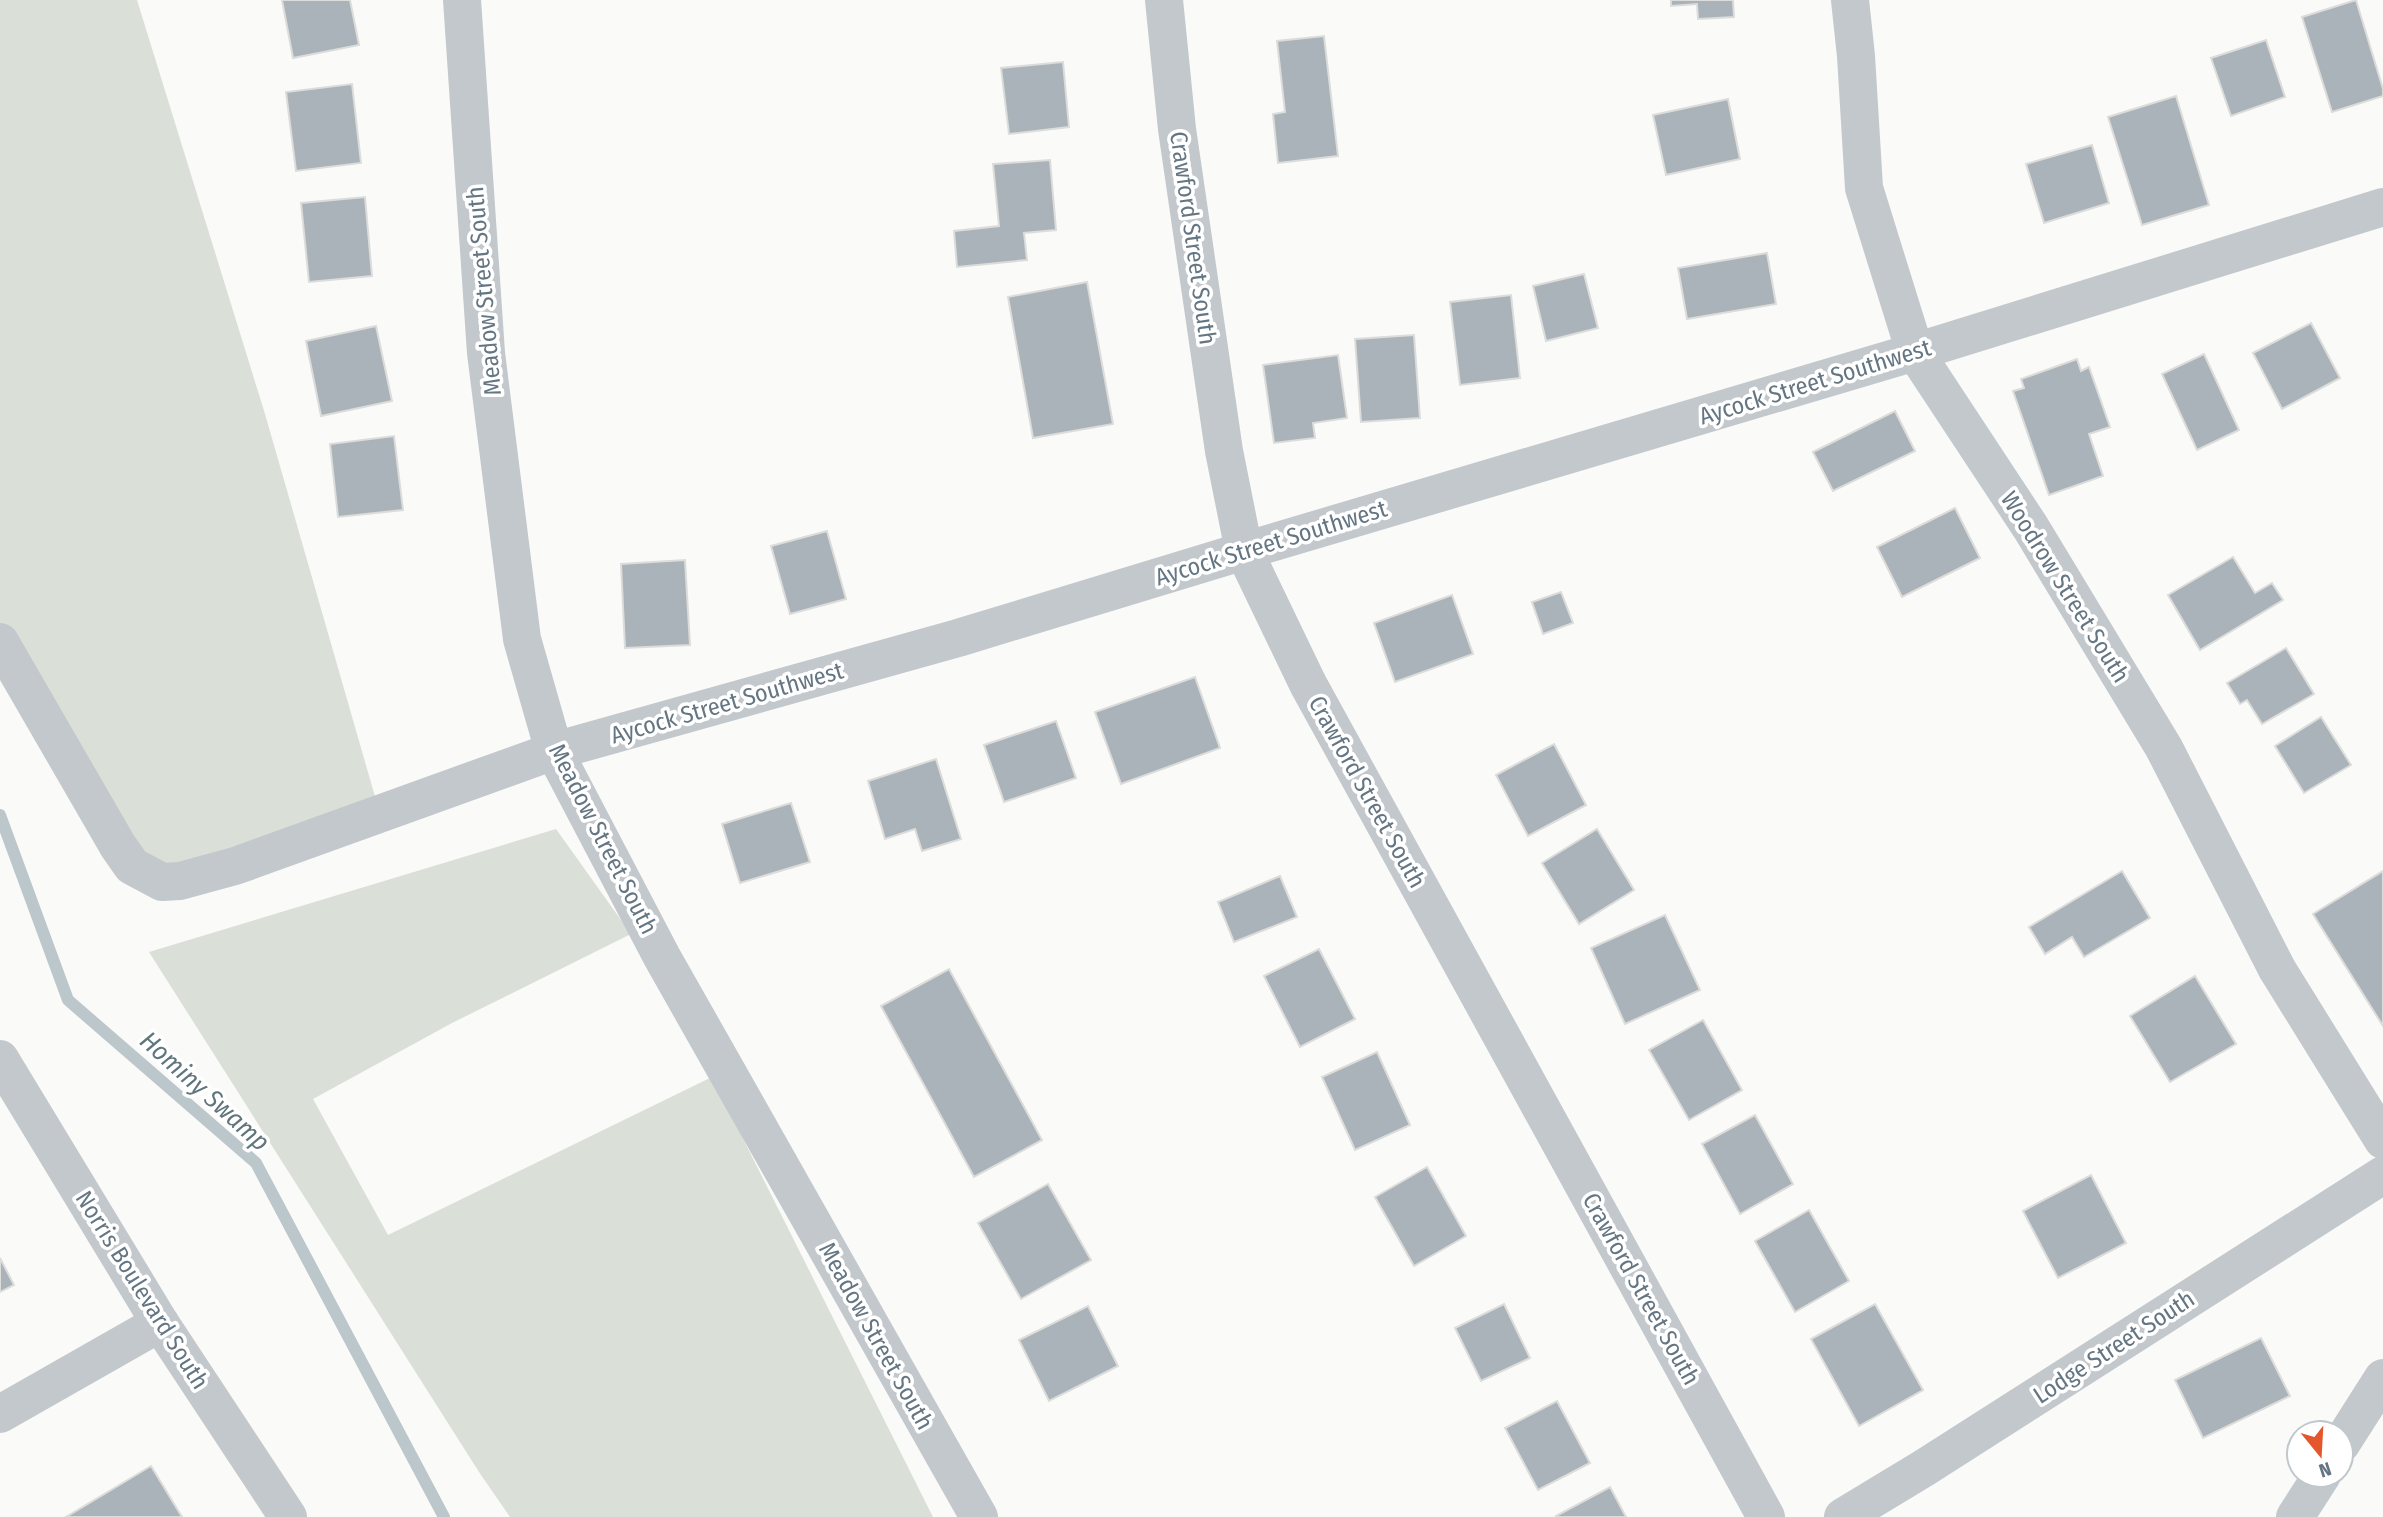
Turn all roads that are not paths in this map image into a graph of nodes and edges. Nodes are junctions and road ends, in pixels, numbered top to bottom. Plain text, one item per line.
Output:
1 (462, 0) edge
2 (1164, 0) edge
3 (1850, 0) edge
4 (2383, 207) edge
5 (1915, 352) junction
6 (1244, 551) junction
7 (0, 642) edge
8 (554, 751) junction
9 (0, 1059) edge
10 (2383, 1140) edge
11 (2383, 1175) edge
12 (160, 1323) junction
13 (2383, 1378) edge
14 (0, 1415) edge
15 (2355, 1422) edge
16 (2313, 1489) edge
17 (288, 1517) edge
18 (979, 1517) edge
19 (1766, 1517) edge
20 (1843, 1517) edge
21 (2295, 1517) edge

1 - 8 street, Meadow Street South
2 - 6 street, Crawford Street South
3 - 5 street, Woodrow Street South
4 - 5 street, Aycock Street Southwest
5 - 6 street, Aycock Street Southwest
5 - 10 street, Woodrow Street South
6 - 8 street, Aycock Street Southwest
6 - 19 street, Crawford Street South
7 - 8 street, Aycock Street Southwest
8 - 18 street, Meadow Street South
9 - 12 street, Norris Boulevard South
11 - 20 street, Lodge Street South
12 - 14 street
12 - 17 street, Norris Boulevard South
13 - 15 street
16 - 21 street

